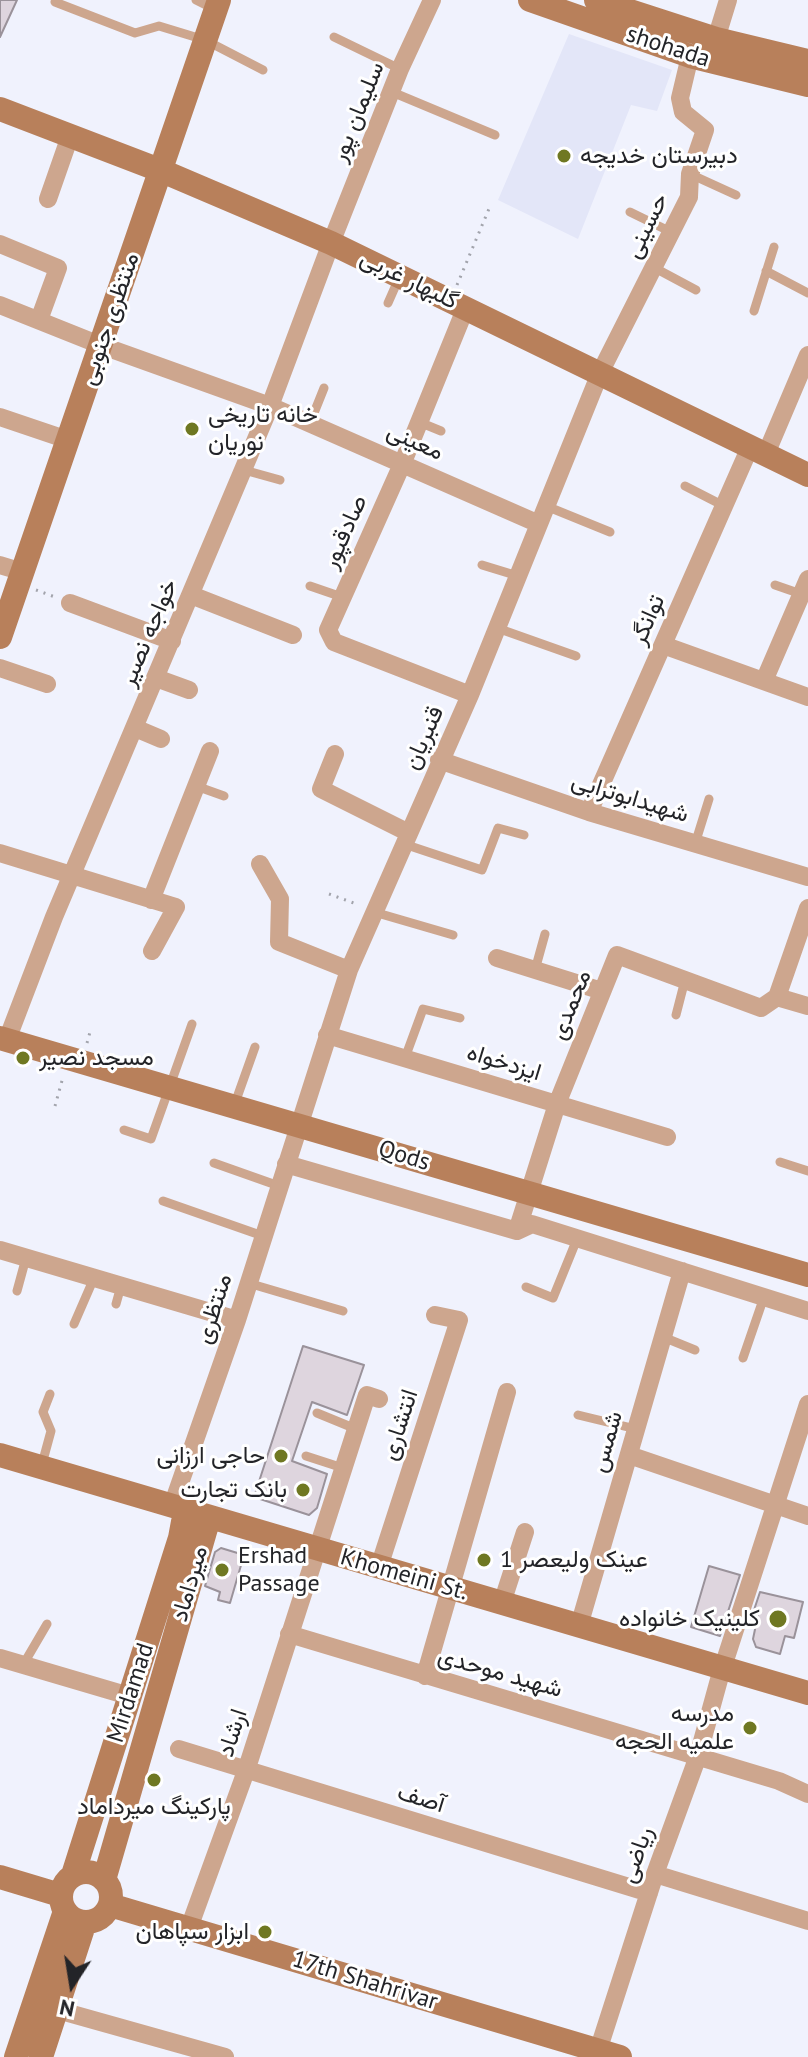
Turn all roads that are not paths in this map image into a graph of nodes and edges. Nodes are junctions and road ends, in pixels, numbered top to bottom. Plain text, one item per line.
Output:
1 (432, 0) edge
2 (530, 0) edge
3 (596, 0) edge
4 (728, 0) edge
5 (55, 2) dead end
6 (210, 3) edge
7 (334, 37) dead end
8 (716, 39) junction
9 (205, 40) junction
10 (690, 56) junction
11 (400, 69) junction
12 (263, 70) dead end
13 (802, 72) edge
14 (392, 92) junction
15 (0, 109) edge
16 (495, 135) dead end
17 (70, 136) junction
18 (162, 171) junction
19 (690, 174) junction
20 (736, 195) dead end
21 (48, 199) dead end
22 (630, 212) dead end
23 (671, 232) junction
24 (331, 243) junction
25 (0, 244) edge
26 (774, 247) dead end
27 (653, 267) junction
28 (766, 271) junction
29 (401, 275) junction
30 (696, 290) dead end
31 (808, 293) edge
32 (388, 303) dead end
33 (459, 303) junction
34 (0, 305) edge
35 (754, 311) dead end
36 (39, 320) junction
37 (100, 345) junction
38 (808, 355) edge
39 (600, 373) junction
40 (804, 376) edge
41 (324, 388) dead end
42 (270, 406) junction
43 (0, 417) edge
44 (419, 422) junction
45 (310, 423) junction
46 (441, 431) dead end
47 (68, 440) junction
48 (758, 451) junction
49 (403, 462) junction
50 (244, 470) junction
51 (808, 475) edge
52 (280, 480) dead end
53 (685, 486) dead end
54 (546, 506) junction
55 (724, 506) junction
56 (539, 524) junction
57 (610, 532) dead end
58 (482, 565) dead end
59 (14, 574) edge
60 (518, 576) junction
61 (775, 585) dead end
62 (310, 586) dead end
63 (805, 587) edge
64 (191, 595) junction
65 (342, 597) junction
66 (70, 603) road end
67 (497, 628) junction
68 (293, 635) dead end
69 (0, 637) edge
70 (172, 641) junction
71 (663, 645) junction
72 (576, 656) dead end
73 (0, 668) edge
74 (156, 678) junction
75 (764, 681) junction
76 (47, 684) dead end
77 (189, 690) dead end
78 (470, 695) junction
79 (808, 697) edge
80 (135, 728) junction
81 (161, 739) dead end
82 (210, 751) dead end
83 (335, 754) dead end
84 (439, 760) junction
85 (196, 786) junction
86 (224, 796) dead end
87 (709, 799) dead end
88 (589, 812) junction
89 (524, 835) dead end
90 (407, 838) junction
91 (695, 844) junction
92 (0, 853) edge
93 (260, 864) dead end
94 (72, 875) junction
95 (808, 877) edge
96 (151, 900) junction
97 (808, 908) edge
98 (374, 912) junction
99 (545, 934) dead end
100 (453, 935) dead end
101 (152, 951) dead end
102 (497, 958) dead end
103 (349, 970) junction
104 (535, 970) junction
105 (685, 980) junction
106 (602, 991) junction
107 (777, 997) junction
108 (808, 1006) edge
109 (676, 1015) dead end
110 (460, 1018) dead end
111 (192, 1024) dead end
112 (327, 1035) junction
113 (4, 1039) edge
114 (255, 1047) dead end
115 (405, 1058) junction
116 (170, 1087) junction
117 (557, 1104) junction
118 (234, 1106) junction
119 (298, 1124) junction
120 (124, 1130) dead end
121 (667, 1137) dead end
122 (780, 1162) dead end
123 (214, 1163) dead end
124 (286, 1164) junction
125 (808, 1171) edge
126 (279, 1186) junction
127 (531, 1193) junction
128 (163, 1201) dead end
129 (517, 1231) junction
130 (263, 1236) junction
131 (577, 1239) junction
132 (0, 1250) edge
133 (26, 1258) junction
134 (682, 1271) junction
135 (808, 1275) edge
136 (94, 1278) junction
137 (248, 1283) junction
138 (121, 1286) junction
139 (526, 1287) dead end
140 (17, 1291) dead end
141 (764, 1297) junction
142 (116, 1304) dead end
143 (343, 1311) dead end
144 (808, 1311) edge
145 (435, 1315) dead end
146 (237, 1320) junction
147 (74, 1324) dead end
148 (663, 1337) junction
149 (695, 1350) dead end
150 (743, 1358) dead end
151 (507, 1392) dead end
152 (50, 1394) dead end
153 (379, 1399) dead end
154 (808, 1404) edge
155 (317, 1413) dead end
156 (578, 1415) dead end
157 (356, 1429) junction
158 (636, 1429) junction
159 (0, 1455) edge
160 (629, 1455) junction
161 (306, 1456) dead end
162 (41, 1467) junction
163 (343, 1468) junction
164 (775, 1505) junction
165 (179, 1508) junction
166 (808, 1516) edge
167 (209, 1518) junction
168 (525, 1532) dead end
169 (317, 1550) junction
170 (379, 1567) junction
171 (451, 1588) junction
172 (502, 1603) junction
173 (47, 1624) dead end
174 (579, 1626) junction
175 (289, 1634) junction
176 (0, 1658) edge
177 (23, 1665) junction
178 (722, 1668) junction
179 (425, 1676) junction
180 (808, 1693) edge
181 (129, 1696) junction
182 (179, 1749) dead end
183 (698, 1756) junction
184 (246, 1771) junction
185 (808, 1794) edge
186 (655, 1874) junction
187 (0, 1877) edge
188 (104, 1880) junction
189 (649, 1893) junction
190 (71, 1901) junction
191 (110, 1905) junction
192 (808, 1921) edge
193 (189, 1928) junction
194 (45, 2006) junction
195 (605, 2055) edge
196 (16, 2057) edge
197 (41, 2057) edge
198 (225, 2057) edge

1 - 11 street, سلیمان پور
2 - 10 street, shohada
3 - 8 street, shohada
4 - 8 street
5 - 9 lane
6 - 9 street, منتظری جنوبی
7 - 11 lane
8 - 13 street, shohada
9 - 12 lane
9 - 18 street, منتظری جنوبی
10 - 13 street, shohada
10 - 19 street, حسینی
11 - 14 street, سلیمان پور
14 - 16 lane
14 - 24 street, سلیمان پور
15 - 17 street, گلبهار غربی
17 - 18 street, گلبهار غربی
17 - 21 street
18 - 24 street, گلبهار غربی
18 - 37 street, منتظری جنوبی
19 - 20 lane
19 - 23 street, حسینی
22 - 23 lane
23 - 27 street, حسینی
24 - 29 street, گلبهار غربی
24 - 42 street, خواجه نصیر
25 - 36 street
26 - 28 lane
27 - 30 lane
27 - 39 street, حسینی
28 - 31 lane
28 - 35 lane
29 - 32 lane
29 - 33 street, گلبهار غربی
33 - 39 street, گلبهار غربی
33 - 44 street, صادقپور
34 - 36 street
36 - 37 street
37 - 42 street
37 - 47 street, منتظری جنوبی
38 - 40 street, توانگر
39 - 48 street, گلبهار غربی
39 - 54 street, قنبریان
40 - 48 street, توانگر
41 - 45 lane
42 - 45 street, معینی
42 - 50 street, خواجه نصیر
43 - 47 street
44 - 46 lane
44 - 49 street, صادقپور
45 - 49 street, معینی
47 - 59 street, منتظری جنوبی
48 - 51 street, گلبهار غربی
48 - 55 street, توانگر
49 - 56 street, معینی
49 - 65 street, صادقپور
50 - 52 lane
50 - 64 street, خواجه نصیر
53 - 55 lane
54 - 56 street, قنبریان
54 - 57 lane
55 - 71 street, توانگر
56 - 60 street, قنبریان
58 - 60 lane
59 - 69 street, منتظری جنوبی
60 - 67 street, قنبریان
61 - 63 lane
62 - 65 lane
63 - 75 street
64 - 68 street
64 - 70 street, خواجه نصیر
65 - 78 street, صادقپور
66 - 70 street
67 - 72 lane
67 - 78 street, قنبریان
70 - 74 street, خواجه نصیر
71 - 75 street
71 - 88 street, توانگر
73 - 76 street
74 - 77 street
74 - 80 street, خواجه نصیر
75 - 79 street
78 - 84 street, قنبریان
80 - 81 street
80 - 94 street, خواجه نصیر
82 - 85 street
83 - 90 street
84 - 88 street, شهیدابوترابی
84 - 90 street, قنبریان
85 - 86 lane
85 - 96 street
87 - 91 lane
88 - 91 street, شهیدابوترابی
89 - 90 lane
90 - 98 street, قنبریان
91 - 95 street, شهیدابوترابی
92 - 94 street
93 - 103 street
94 - 96 street
94 - 113 street, خواجه نصیر
96 - 101 street
97 - 107 street
98 - 100 lane
98 - 103 street, قنبریان
99 - 104 lane
102 - 104 street
103 - 112 street, قنبریان
104 - 106 street
105 - 106 street, محمدی
105 - 107 street, محمدی
105 - 109 lane
106 - 117 street, محمدی
107 - 108 street
110 - 115 lane
111 - 116 lane
112 - 115 street, ایزدخواه
112 - 119 street, قنبریان
113 - 116 street, Qods
114 - 118 lane
115 - 117 street, ایزدخواه
116 - 118 street, Qods
116 - 120 lane
117 - 121 street, ایزدخواه
117 - 127 street, محمدی
118 - 119 street, Qods
119 - 124 street, منتظری
119 - 127 street, Qods
122 - 125 lane
123 - 126 lane
124 - 126 street, منتظری
124 - 129 street
126 - 130 street, منتظری
127 - 129 street, محمدی
127 - 135 street, Qods
128 - 130 lane
129 - 131 street
130 - 137 street, منتظری
131 - 134 street
131 - 139 lane
132 - 133 street
133 - 136 street
133 - 140 lane
134 - 141 street
134 - 148 street, شمس
136 - 138 street
136 - 147 lane
137 - 143 lane
137 - 146 street, منتظری
138 - 142 lane
138 - 146 street
141 - 144 street
141 - 150 lane
145 - 170 street, انتشاری
146 - 165 street, منتظری
148 - 149 lane
148 - 158 street, شمس
151 - 171 street
152 - 162 lane
153 - 157 street, ارشاد
154 - 164 street, ریاضی
155 - 157 lane
156 - 158 lane
157 - 163 street, ارشاد
158 - 160 street, شمس
159 - 162 street, Khomeini St.
160 - 164 street
160 - 174 street, شمس
161 - 163 lane
162 - 165 street, Khomeini St.
163 - 169 street, ارشاد
164 - 166 street
164 - 178 street, ریاضی
165 - 167 street, Khomeini St.
165 - 181 street, Mirdamad
167 - 169 street, Khomeini St.
167 - 188 street, میرداماد
168 - 172 street
169 - 170 street, Khomeini St.
169 - 175 street, ارشاد
170 - 171 street, Khomeini St.
171 - 172 street, Khomeini St.
171 - 179 street
172 - 174 street, Khomeini St.
173 - 177 lane
174 - 178 street, Khomeini St.
175 - 179 street, شهید موحدی
175 - 184 street, ارشاد
176 - 177 street
177 - 181 street
178 - 180 street, Khomeini St.
178 - 183 street, ریاضی
179 - 183 street, شهید موحدی
181 - 190 street, Mirdamad
182 - 184 street, آصف
183 - 185 street, شهید موحدی
183 - 186 street, ریاضی
184 - 189 street, آصف
184 - 193 street, ارشاد
186 - 189 street, ریاضی
186 - 192 street
187 - 190 street
188 - 190 street
188 - 191 street
189 - 195 street, ریاضی
190 - 191 street
190 - 194 street, Mirdamad
191 - 193 street, 17th Shahrivar
193 - 195 street, 17th Shahrivar
194 - 196 street, Mirdamad
194 - 197 street, Mirdamad
194 - 198 street

